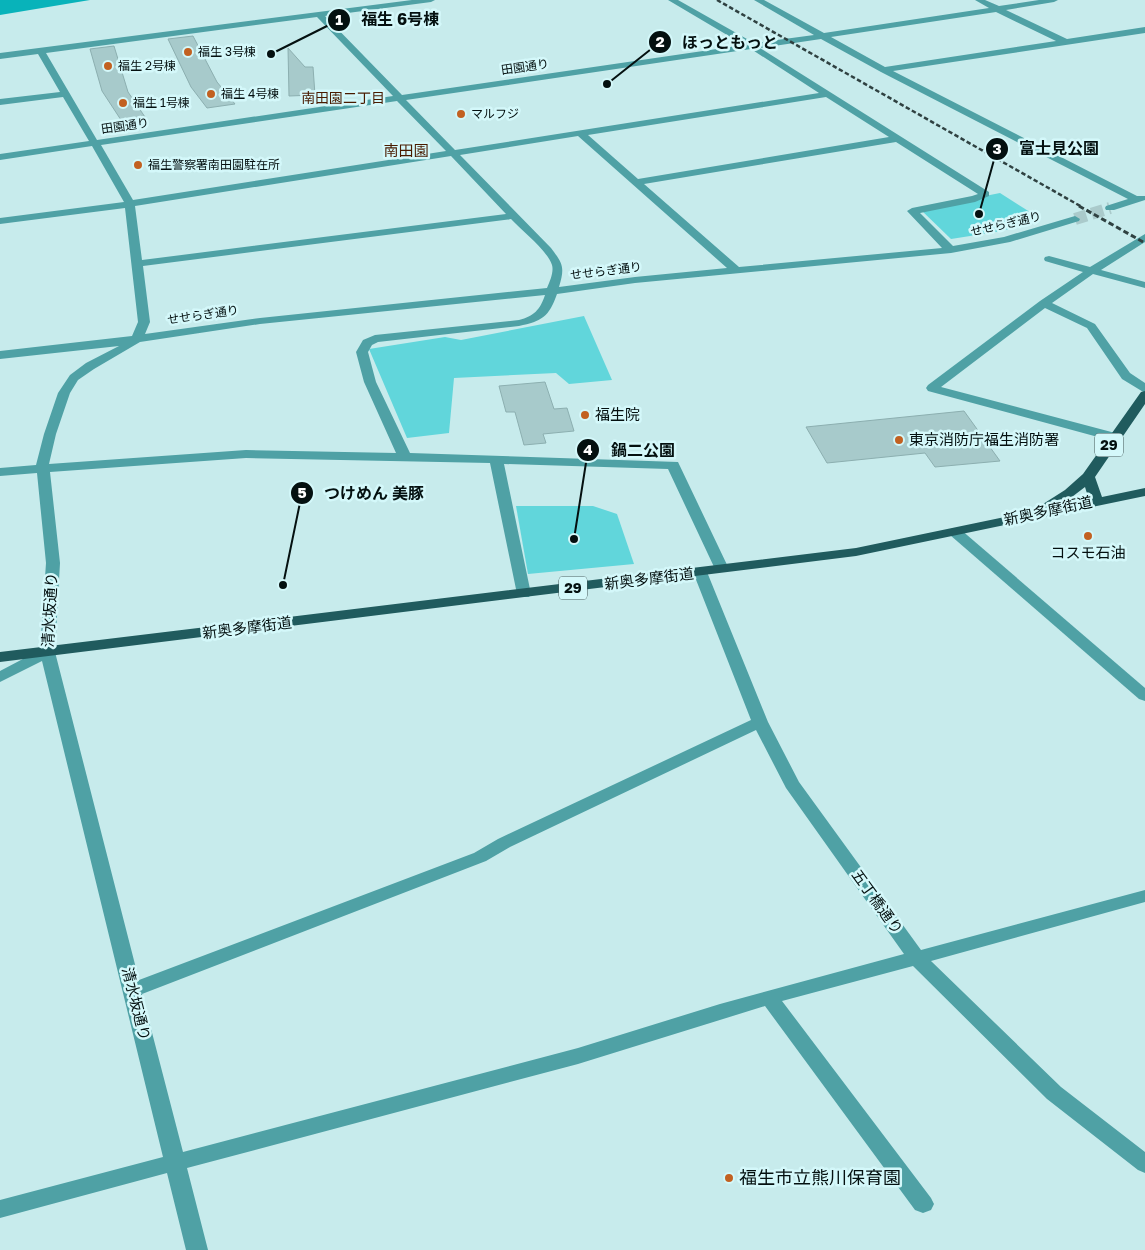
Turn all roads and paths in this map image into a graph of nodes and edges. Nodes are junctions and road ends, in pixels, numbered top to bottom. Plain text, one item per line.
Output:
1 (431, 0) edge
2 (672, 0) edge
3 (758, 0) edge
4 (979, 0) edge
5 (1054, 0) edge
6 (998, 9) junction
7 (319, 15) junction
8 (1145, 30) edge
9 (823, 36) junction
10 (1065, 42) junction
11 (752, 46) junction
12 (41, 51) junction
13 (0, 56) edge
14 (884, 70) junction
15 (66, 94) junction
16 (826, 94) junction
17 (399, 98) junction
18 (0, 102) edge
19 (580, 133) junction
20 (898, 138) junction
21 (94, 143) junction
22 (454, 153) junction
23 (0, 157) edge
24 (637, 182) junction
25 (1141, 198) edge
26 (130, 204) junction
27 (1110, 208) tunnel mouth
28 (513, 216) junction
29 (1076, 220) tunnel mouth
30 (0, 221) edge
31 (1145, 237) edge
32 (951, 250) junction
33 (1049, 259) dead end
34 (136, 264) junction
35 (1091, 270) junction
36 (737, 271) junction
37 (1145, 285) edge
38 (552, 291) junction
39 (1044, 303) junction
40 (137, 338) junction
41 (0, 355) edge
42 (1145, 389) edge
43 (1145, 395) edge
44 (1114, 437) junction
45 (405, 457) junction
46 (496, 459) junction
47 (42, 470) junction
48 (0, 472) edge
49 (1088, 477) junction
50 (1145, 492) edge
51 (1096, 500) junction
52 (1038, 513) junction
53 (955, 532) junction
54 (722, 569) junction
55 (700, 572) junction
56 (524, 594) junction
57 (47, 652) junction
58 (0, 657) edge
59 (0, 677) edge
60 (1145, 696) edge
61 (760, 722) junction
62 (1145, 896) edge
63 (916, 957) junction
64 (132, 990) junction
65 (770, 998) junction
66 (176, 1163) junction
67 (1145, 1164) edge
68 (923, 1204) dead end
69 (0, 1209) edge
70 (197, 1250) edge

1 - 7 street
2 - 11 street
3 - 9 street
4 - 6 street
5 - 6 street, 田園通り
6 - 9 street, 田園通り
6 - 10 street
7 - 12 street
7 - 17 street
8 - 10 street
9 - 11 street, 田園通り
9 - 14 street
10 - 14 street
11 - 16 street
11 - 17 street, 田園通り
12 - 13 street
12 - 15 street
14 - 25 street
15 - 18 street
15 - 21 street
16 - 19 street
16 - 20 street
17 - 21 street, 田園通り
17 - 22 street
19 - 22 street
19 - 24 street
20 - 24 street
20 - 32 street
21 - 23 street, 田園通り
21 - 26 street
22 - 26 street
22 - 28 street
24 - 36 street
25 - 27 street
26 - 30 street
26 - 34 street
28 - 34 street
28 - 38 street
29 - 32 street, せせらぎ通り
31 - 35 street
32 - 36 street, せせらぎ通り
33 - 35 street
34 - 40 street
35 - 37 street
35 - 39 street
36 - 38 street, せせらぎ通り
38 - 40 street, せせらぎ通り
38 - 45 street
39 - 42 street
39 - 44 street
40 - 41 street, せせらぎ通り
40 - 47 street, 清水坂通り
43 - 44 main road, 29
44 - 49 main road, 29
45 - 46 street
45 - 47 street
46 - 54 street
46 - 56 street
47 - 48 street
47 - 57 street, 清水坂通り
49 - 51 main road, 29
49 - 52 main road
50 - 51 main road, 新奥多摩街道 / 29
51 - 52 main road, 新奥多摩街道 / 29
52 - 53 main road, 新奥多摩街道 / 29
53 - 54 main road, 新奥多摩街道 / 29
53 - 60 street
54 - 55 main road, 新奥多摩街道 / 29
55 - 56 main road, 新奥多摩街道 / 29
55 - 61 street, 五丁橋通り
56 - 57 main road, 新奥多摩街道 / 29
57 - 58 main road, 新奥多摩街道 / 29
57 - 59 street
57 - 64 street, 清水坂通り
61 - 63 street, 五丁橋通り
61 - 64 street
62 - 63 street
63 - 65 street
63 - 67 street, 五丁橋通り
64 - 66 street, 清水坂通り
65 - 66 street
65 - 68 street
66 - 69 street
66 - 70 street, 清水坂通り

